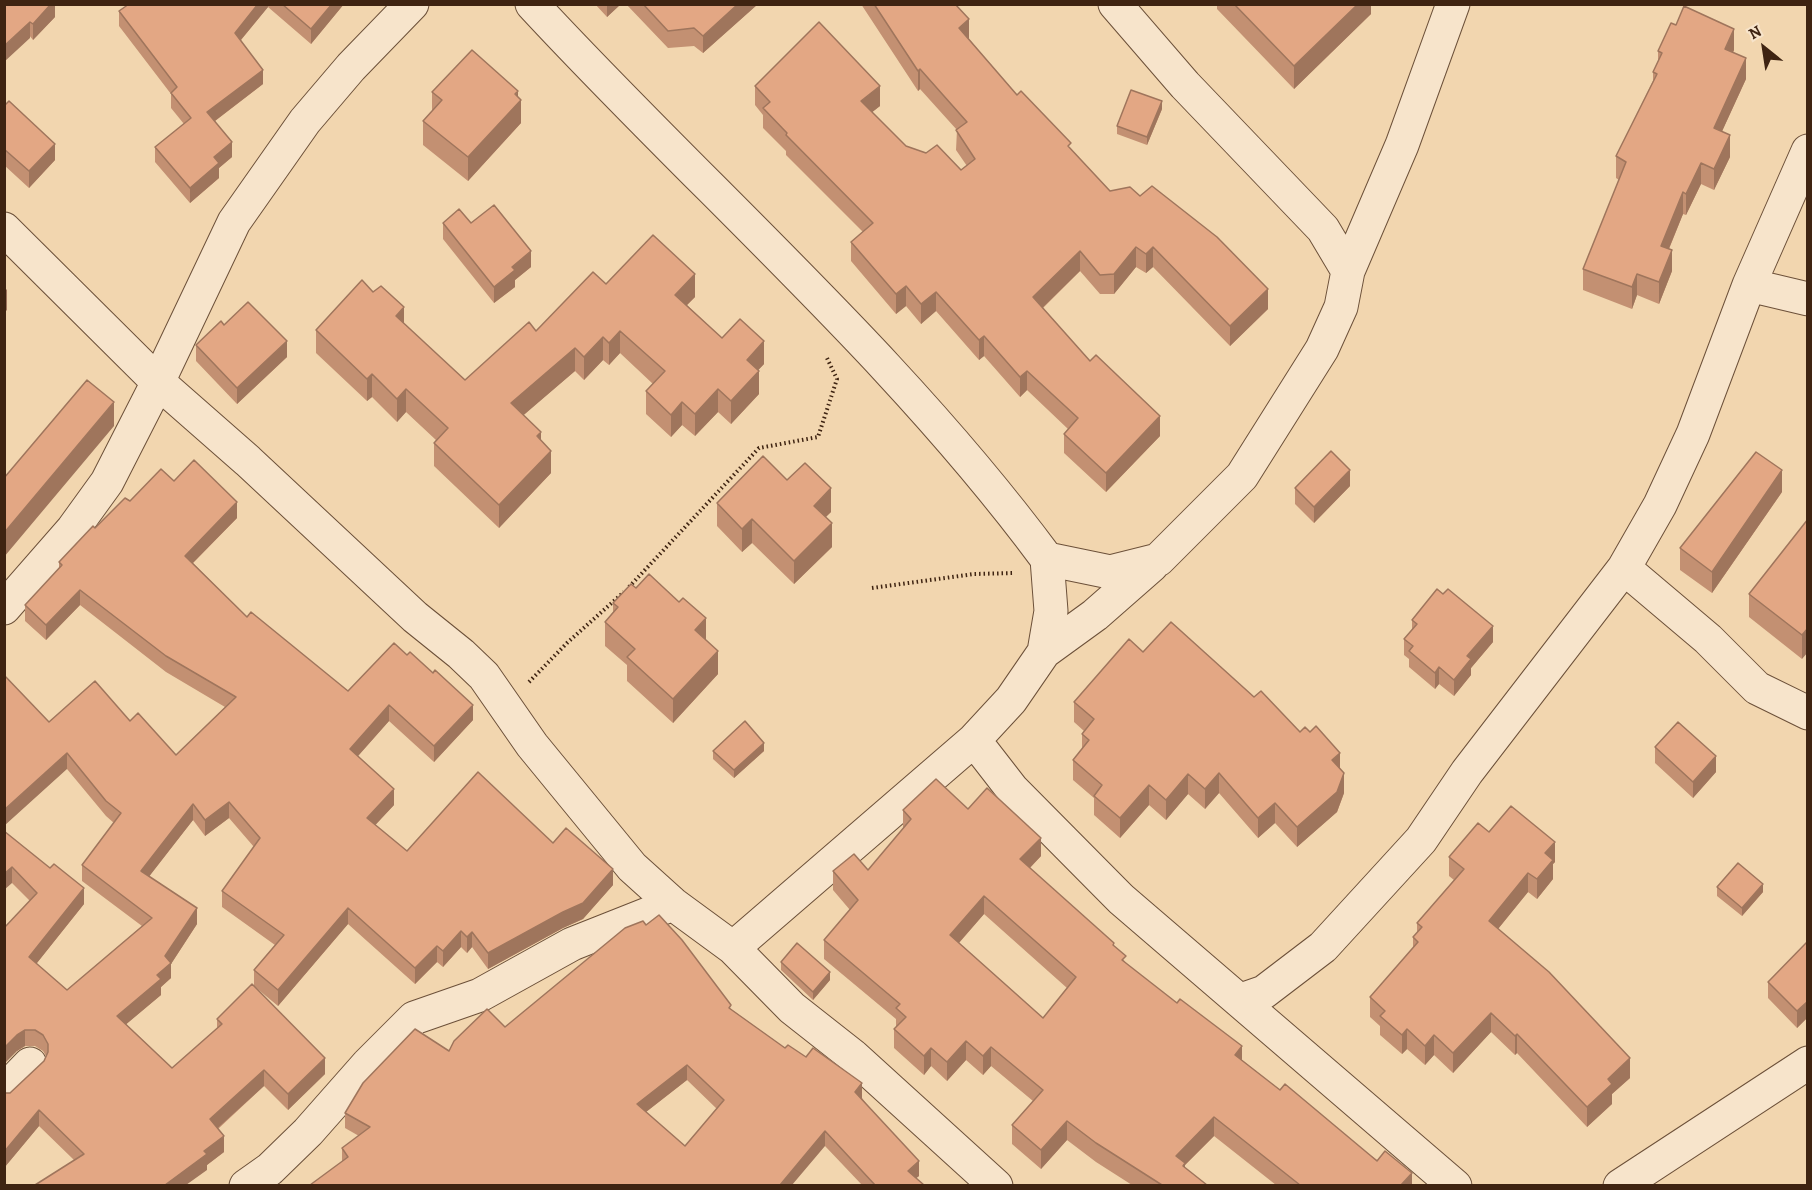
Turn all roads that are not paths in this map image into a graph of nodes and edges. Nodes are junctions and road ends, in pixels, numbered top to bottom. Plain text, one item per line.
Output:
1 (412, 4) edge
2 (532, 4) edge
3 (1115, 4) edge
4 (1453, 4) edge
5 (1808, 151) edge
6 (4, 229) edge
7 (1348, 271) junction
8 (1749, 285) junction
9 (1808, 299) edge
10 (158, 382) junction
11 (1158, 560) junction
12 (1624, 568) junction
13 (1048, 569) junction
14 (4, 608) edge
15 (1044, 652) junction
16 (1808, 713) edge
17 (974, 740) junction
18 (673, 904) junction
19 (734, 948) junction
20 (1240, 1000) junction
21 (1808, 1063) edge
22 (30, 1064) dead end
23 (4, 1091) edge
24 (246, 1185) edge
25 (996, 1185) edge
26 (1455, 1185) edge
27 (1620, 1185) edge

1 - 10 street
2 - 13 street
3 - 7 street
4 - 7 street
5 - 8 street
6 - 10 street
7 - 11 street
8 - 9 street
8 - 12 street
10 - 14 street
10 - 18 street
11 - 13 street
11 - 15 street
12 - 16 street
12 - 20 street
13 - 15 street
15 - 17 street
17 - 19 street
17 - 20 street
18 - 19 street
18 - 24 street
19 - 25 street
20 - 26 street
21 - 27 street
22 - 23 street

